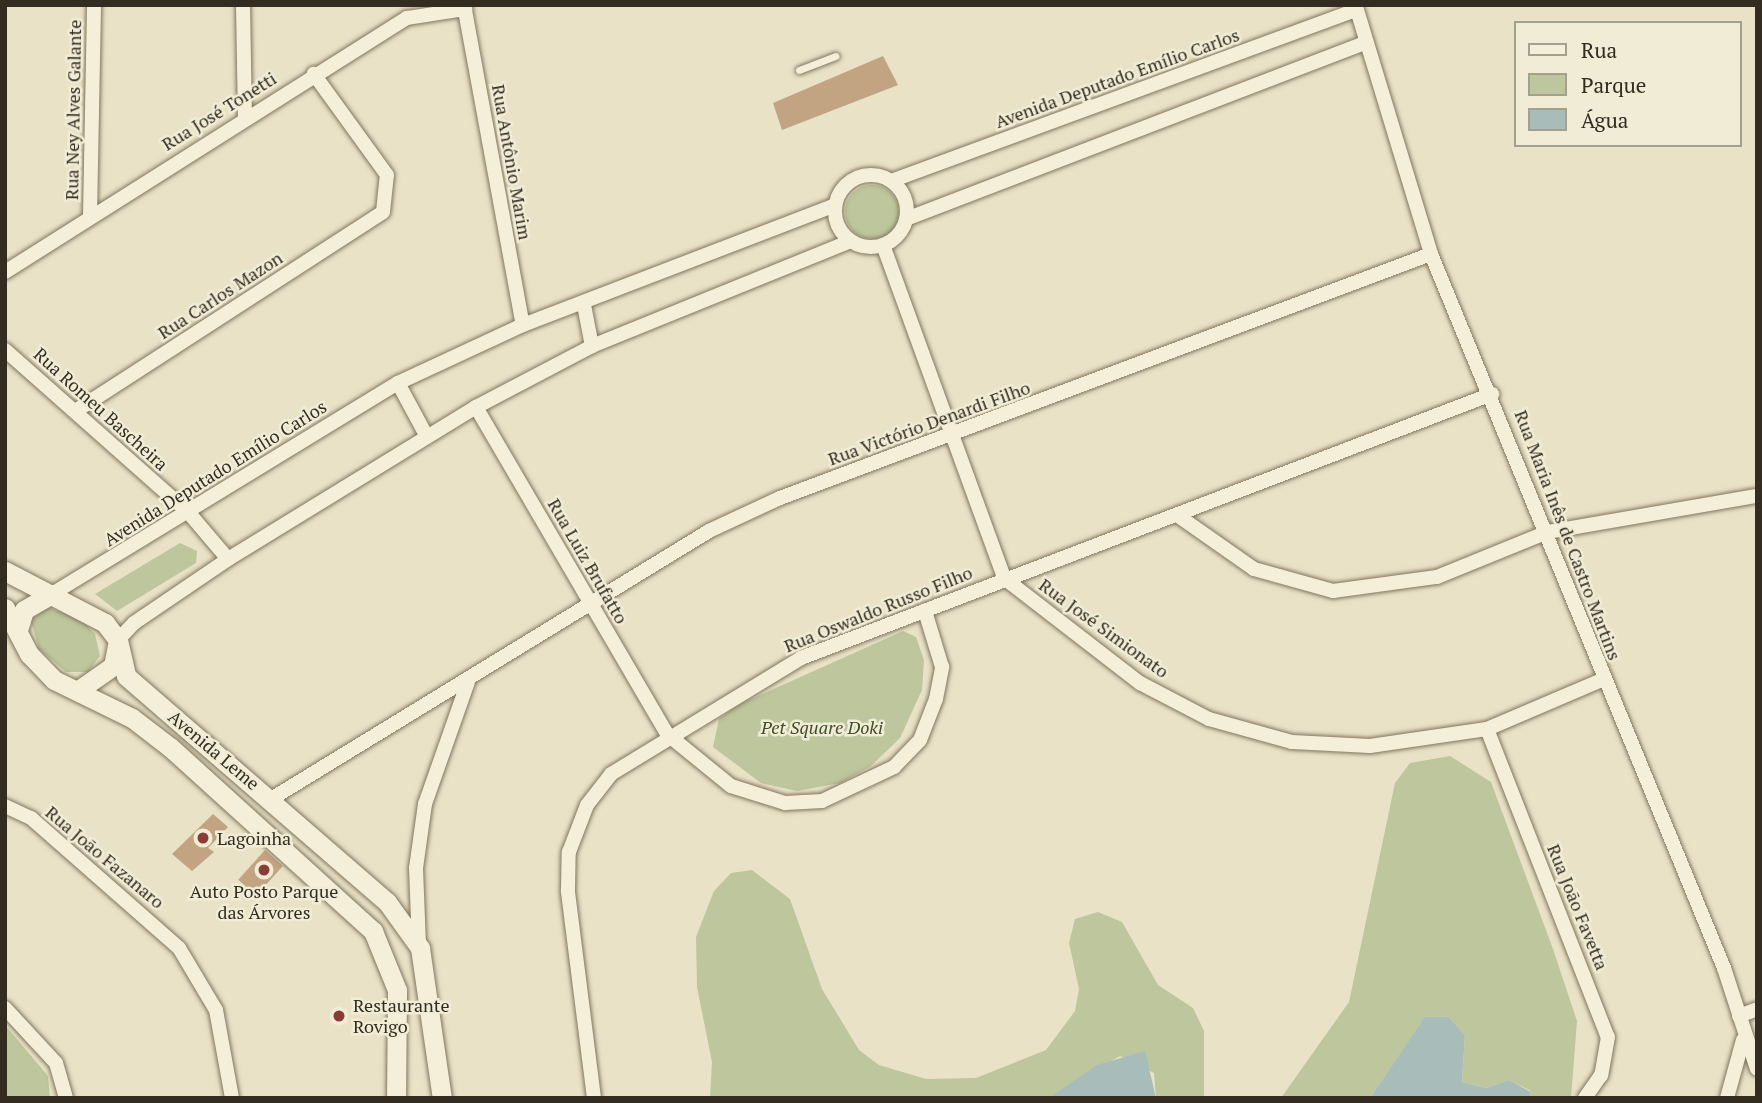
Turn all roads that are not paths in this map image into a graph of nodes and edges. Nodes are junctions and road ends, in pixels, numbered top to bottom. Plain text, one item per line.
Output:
1 (94, 5) edge
2 (243, 5) edge
3 (465, 7) edge
4 (1358, 8) edge
5 (1365, 43) junction
6 (835, 56) dead end
7 (799, 70) dead end
8 (314, 74) junction
9 (245, 117) junction
10 (891, 181) junction
11 (835, 205) junction
12 (90, 216) junction
13 (906, 219) junction
14 (850, 241) junction
15 (883, 245) junction
16 (1431, 254) junction
17 (5, 272) edge
18 (584, 305) junction
19 (523, 325) junction
20 (592, 346) junction
21 (5, 350) edge
22 (398, 383) junction
23 (1492, 394) junction
24 (476, 407) junction
25 (77, 410) junction
26 (426, 435) junction
27 (954, 435) junction
28 (1757, 496) edge
29 (188, 513) junction
30 (1177, 515) junction
31 (1548, 532) junction
32 (228, 559) junction
33 (5, 571) edge
34 (1004, 578) junction
35 (52, 594) junction
36 (590, 601) junction
37 (5, 608) edge
38 (925, 611) junction
39 (18, 630) junction
40 (118, 640) junction
41 (1604, 679) junction
42 (468, 682) junction
43 (80, 689) junction
44 (1487, 729) junction
45 (667, 734) junction
46 (271, 799) junction
47 (5, 806) edge
48 (419, 948) junction
49 (5, 1008) edge
50 (1757, 1009) edge
51 (1740, 1016) junction
52 (1743, 1040) junction
53 (1757, 1069) edge
54 (66, 1098) edge
55 (232, 1098) edge
56 (396, 1098) edge
57 (442, 1098) edge
58 (594, 1098) edge
59 (1585, 1098) edge
60 (1727, 1098) edge

1 - 12 street, Rua Ney Alves Galante
2 - 9 street
3 - 8 street, Rua José Tonetti
3 - 19 street, Rua Antônio Marim
4 - 5 street, Rua Maria Inês de Castro Martins
4 - 10 street, Avenida Deputado Emílio Carlos
5 - 13 street
5 - 16 street, Rua Maria Inês de Castro Martins
6 - 7 lane
8 - 9 street, Rua José Tonetti
8 - 25 street, Rua Carlos Mazon
9 - 12 street, Rua José Tonetti
10 - 11 street
10 - 13 street
11 - 14 street
11 - 18 street, Avenida Deputado Emílio Carlos
12 - 17 street, Rua José Tonetti
13 - 15 street
14 - 15 street
14 - 20 street
15 - 27 street
16 - 23 street, Rua Maria Inês de Castro Martins
16 - 27 street, Rua Victório Denardi Filho
18 - 19 street, Avenida Deputado Emílio Carlos
18 - 20 street
19 - 22 street, Avenida Deputado Emílio Carlos
20 - 24 street
21 - 25 street, Rua Romeu Bascheira
22 - 26 street
22 - 29 street, Avenida Deputado Emílio Carlos
23 - 30 street, Rua Oswaldo Russo Filho
23 - 31 street, Rua Maria Inês de Castro Martins
24 - 26 street
24 - 36 street, Rua Luiz Brufatto
25 - 29 street, Rua Romeu Bascheira
26 - 32 street
27 - 34 street
27 - 36 street, Rua Victório Denardi Filho
28 - 31 street
29 - 32 street, Rua Romeu Bascheira
29 - 35 street, Avenida Deputado Emílio Carlos
30 - 31 street
30 - 34 street, Rua Oswaldo Russo Filho
31 - 41 street, Rua Maria Inês de Castro Martins
32 - 40 street
33 - 35 street
34 - 38 street, Rua Oswaldo Russo Filho
34 - 44 street, Rua José Simionato
35 - 39 street
35 - 40 street
36 - 42 street, Rua Victório Denardi Filho
36 - 45 street, Rua Luiz Brufatto
37 - 39 street, Avenida Leme
38 - 45 street, Rua Oswaldo Russo Filho
38 - 45 street
39 - 43 street, Avenida Leme
40 - 43 street
40 - 46 street, Avenida Leme
41 - 44 street, Rua José Simionato
41 - 51 street, Rua Maria Inês de Castro Martins
42 - 46 street, Rua Victório Denardi Filho
42 - 48 street
43 - 56 street, Avenida Leme
44 - 59 street, Rua João Favetta
45 - 58 street, Rua Oswaldo Russo Filho
46 - 48 street, Avenida Leme
47 - 55 street, Rua João Fazanaro
48 - 57 street
49 - 54 street
50 - 51 street
51 - 52 street, Rua Maria Inês de Castro Martins
52 - 53 street, Rua Maria Inês de Castro Martins
52 - 60 street

